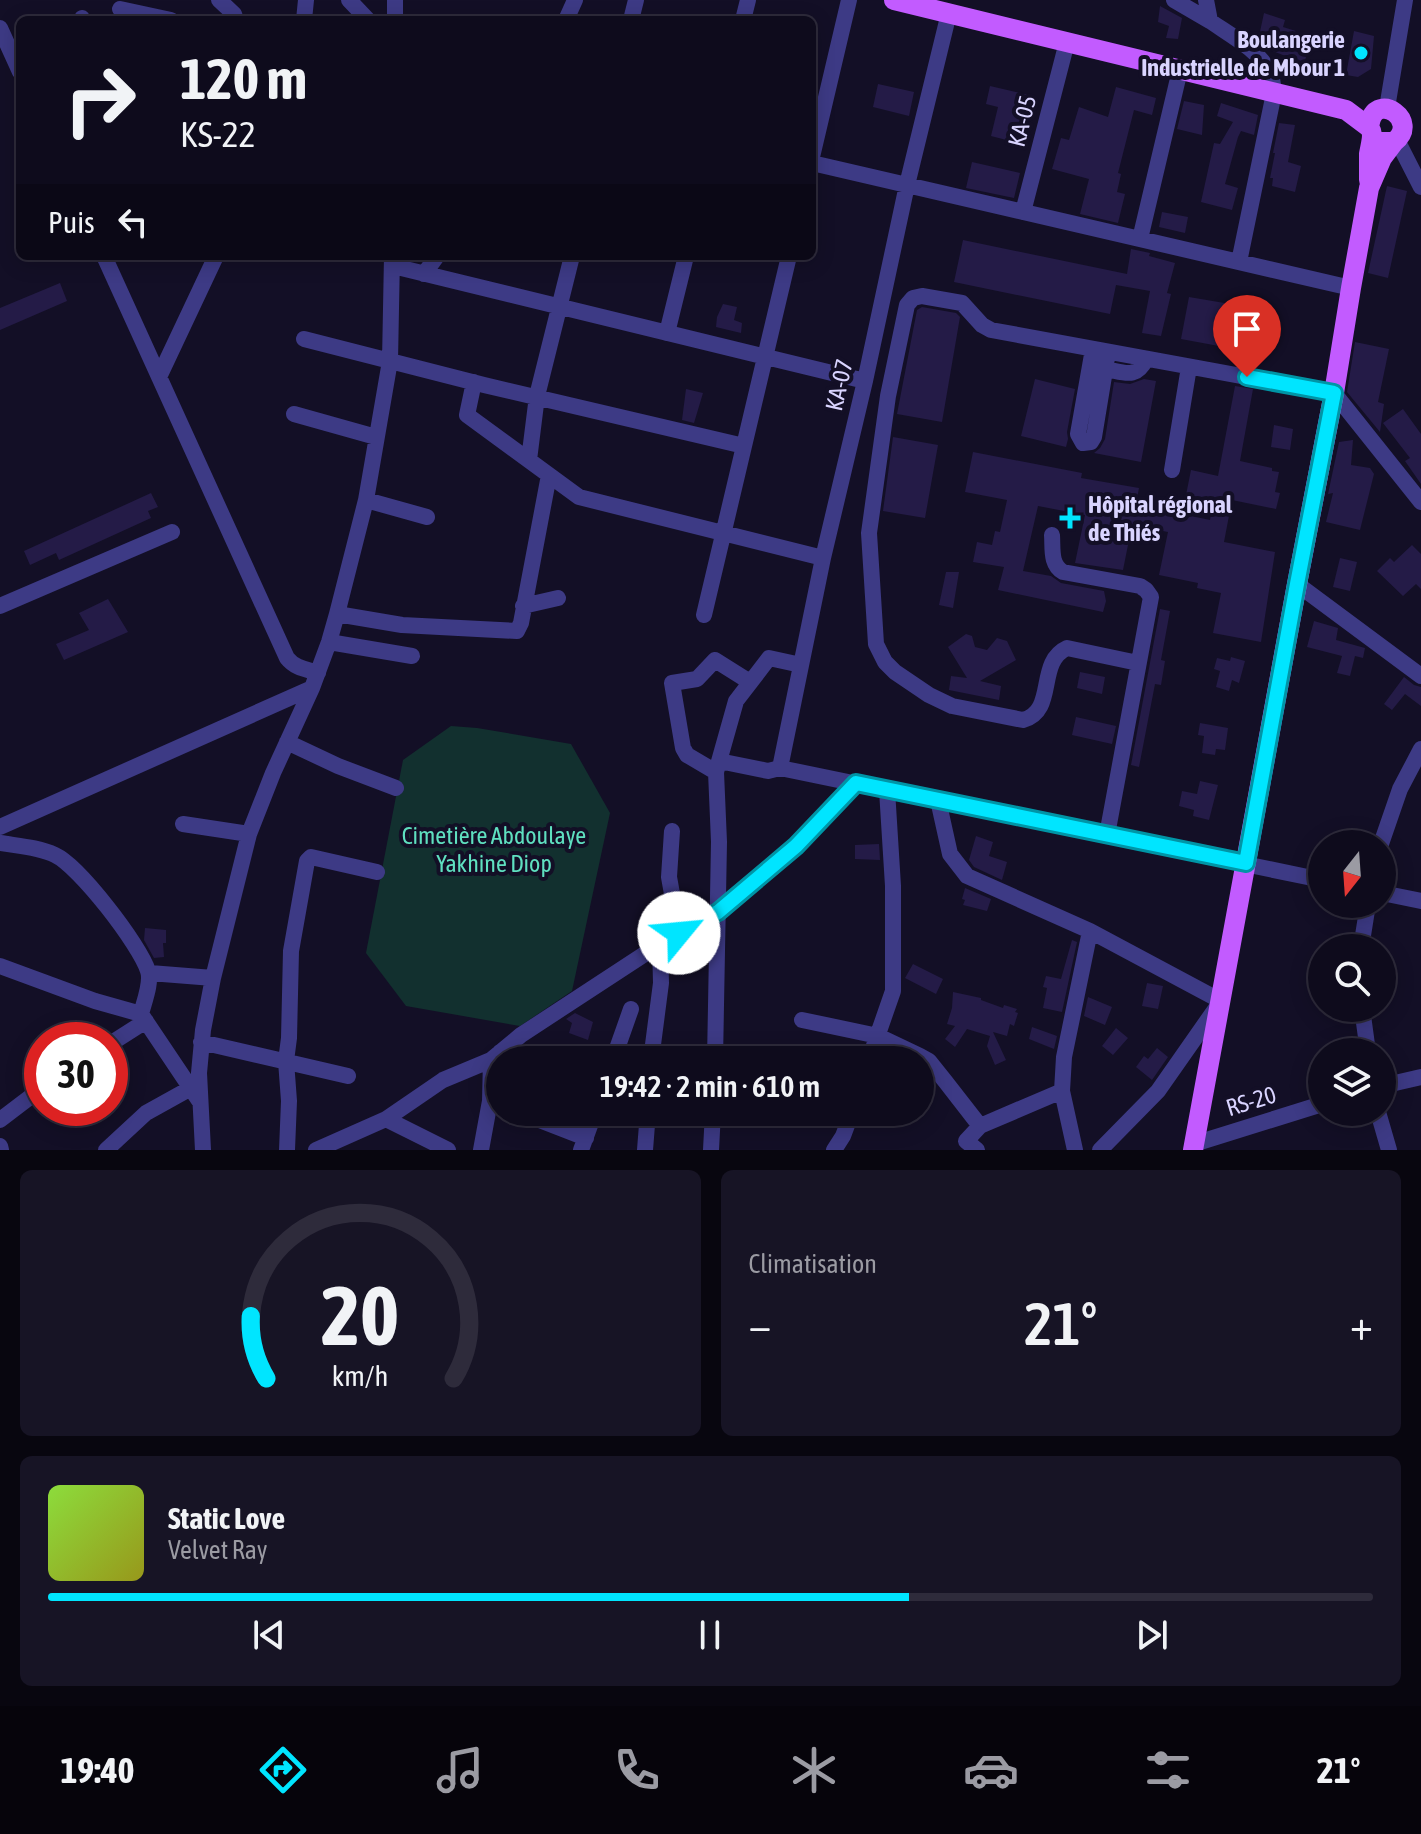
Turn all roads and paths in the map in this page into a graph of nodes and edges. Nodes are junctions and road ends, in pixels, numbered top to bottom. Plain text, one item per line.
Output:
1 (219, 0) edge
2 (349, 0) edge
3 (849, 0) edge
4 (894, 0) edge
5 (1174, 0) edge
6 (1206, 0) edge
7 (1405, 0) edge
8 (120, 9) dead end
9 (949, 13) junction
10 (152, 16) edge
11 (235, 16) edge
12 (364, 16) edge
13 (1210, 21) junction
14 (0, 28) edge
15 (1067, 42) junction
16 (16, 63) edge
17 (1180, 70) junction
18 (1274, 93) junction
19 (1335, 108) junction
20 (1389, 110) junction
21 (1421, 117) edge
22 (1421, 125) edge
23 (1371, 131) junction
24 (816, 140) edge
25 (1397, 140) junction
26 (816, 164) edge
27 (907, 185) junction
28 (1421, 187) edge
29 (1369, 188) junction
30 (1023, 212) junction
31 (1140, 239) junction
32 (106, 260) edge
33 (214, 260) edge
34 (434, 260) edge
35 (571, 260) edge
36 (685, 260) edge
37 (788, 260) edge
38 (392, 261) edge
39 (1239, 262) junction
40 (424, 274) junction
41 (1351, 288) junction
42 (559, 307) junction
43 (667, 333) junction
44 (304, 339) dead end
45 (1101, 350) junction
46 (765, 357) junction
47 (1146, 359) junction
48 (390, 361) junction
49 (1189, 367) junction
50 (1105, 369) junction
51 (159, 377) junction
52 (865, 381) junction
53 (474, 382) junction
54 (1334, 393) junction
55 (537, 396) junction
56 (294, 414) dead end
57 (376, 437) junction
58 (744, 446) junction
59 (529, 460) junction
60 (1172, 470) dead end
61 (549, 475) junction
62 (366, 500) junction
63 (1421, 502) edge
64 (427, 517) dead end
65 (172, 532) dead end
66 (723, 533) junction
67 (1052, 535) dead end
68 (823, 558) junction
69 (1297, 584) junction
70 (558, 598) dead end
71 (1, 602) edge
72 (523, 606) junction
73 (337, 614) junction
74 (704, 615) dead end
75 (329, 642) junction
76 (412, 656) dead end
77 (1138, 663) junction
78 (801, 665) junction
79 (1421, 676) edge
80 (315, 680) junction
81 (750, 682) junction
82 (287, 742) junction
83 (1421, 749) edge
84 (718, 767) junction
85 (780, 768) junction
86 (856, 783) junction
87 (396, 788) dead end
88 (887, 790) junction
89 (938, 800) junction
90 (183, 824) dead end
91 (0, 827) edge
92 (1386, 830) edge
93 (672, 831) dead end
94 (249, 834) junction
95 (1107, 835) junction
96 (0, 843) edge
97 (1246, 863) junction
98 (377, 872) dead end
99 (1308, 877) edge
100 (1396, 896) edge
101 (1421, 901) edge
102 (718, 912) junction
103 (1090, 931) junction
104 (679, 933) junction
105 (660, 944) junction
106 (0, 966) edge
107 (150, 973) junction
108 (213, 978) junction
109 (1221, 1001) junction
110 (631, 1009) dead end
111 (144, 1017) junction
112 (802, 1020) dead end
113 (128, 1030) edge
114 (878, 1036) junction
115 (201, 1042) junction
116 (508, 1046) edge
117 (618, 1046) edge
118 (653, 1046) edge
119 (715, 1046) edge
120 (874, 1046) edge
121 (286, 1061) junction
122 (486, 1061) edge
123 (348, 1076) dead end
124 (1421, 1077) edge
125 (1396, 1083) edge
126 (1062, 1091) junction
127 (196, 1096) junction
128 (24, 1102) edge
129 (1308, 1109) edge
130 (386, 1119) junction
131 (0, 1120) edge
132 (488, 1126) edge
133 (547, 1126) edge
134 (647, 1126) edge
135 (712, 1126) edge
136 (847, 1126) edge
137 (980, 1126) junction
138 (1382, 1126) edge
139 (584, 1144) edge
140 (1194, 1147) edge
141 (106, 1150) edge
142 (203, 1150) edge
143 (287, 1150) edge
144 (316, 1150) edge
145 (448, 1150) edge
146 (481, 1150) edge
147 (645, 1150) edge
148 (711, 1150) edge
149 (834, 1150) edge
150 (977, 1150) edge
151 (1075, 1150) edge
152 (1100, 1150) edge
153 (1389, 1150) edge

1 - 11 street
2 - 12 street
3 - 24 street
4 - 9 main road
5 - 13 street
6 - 13 street
7 - 20 street
8 - 10 street
9 - 15 main road
9 - 27 street, KA-07
13 - 18 street
14 - 16 street
15 - 17 main road
15 - 30 street, KA-05
17 - 18 main road
17 - 31 street
18 - 19 main road
18 - 39 street
19 - 20 main road
19 - 23 main road
20 - 21 main road
20 - 23 main road
20 - 25 main road
22 - 25 main road
23 - 25 main road
23 - 29 main road
25 - 28 street
25 - 29 main road
26 - 27 street
27 - 30 street
27 - 52 street, KA-07
29 - 41 main road
30 - 31 street
31 - 39 street
32 - 51 street
33 - 51 street
34 - 40 street
35 - 42 street
36 - 43 street
37 - 46 street
38 - 40 street
38 - 48 street
39 - 41 street
40 - 42 street
41 - 54 main road
42 - 43 street
42 - 55 street
43 - 46 street
44 - 48 street
45 - 47 street
45 - 50 street
45 - 50 street
45 - 77 street
46 - 52 street
46 - 58 street
47 - 49 street
47 - 50 street
48 - 53 street
48 - 57 street
49 - 54 street
49 - 60 street
51 - 80 street
52 - 68 street, KA-07
53 - 55 street
53 - 59 street
54 - 63 street
54 - 69 main road
55 - 58 street
55 - 59 street
56 - 57 street
57 - 62 street
58 - 66 street
59 - 61 street
61 - 66 street
61 - 72 street
62 - 64 street
62 - 73 street
65 - 71 street
66 - 68 street
66 - 74 street
67 - 77 street
68 - 78 street, KA-07
69 - 79 street
69 - 97 main road
70 - 72 street
72 - 73 street
73 - 75 street
75 - 76 street
75 - 80 street
77 - 95 street
78 - 81 street
78 - 85 street, KA-07
80 - 82 street
80 - 91 street
81 - 84 street
81 - 84 street
82 - 87 street
82 - 94 street
83 - 92 street
84 - 85 street
84 - 102 street
85 - 86 street
86 - 88 street
86 - 102 street
88 - 89 street
88 - 114 street
89 - 95 street
89 - 103 street
90 - 94 street
93 - 104 street
94 - 108 street
95 - 97 street
96 - 107 street
97 - 99 street
97 - 109 main road
98 - 121 street
100 - 101 street
102 - 104 street
102 - 119 street
103 - 109 street
103 - 126 street
104 - 105 street
105 - 116 street
105 - 118 street
106 - 111 street
107 - 108 street
107 - 111 street
108 - 115 street
109 - 140 main road
109 - 152 street
110 - 117 street
111 - 113 street
111 - 127 street
112 - 114 street
114 - 120 street
114 - 137 street
115 - 121 street
115 - 127 street
121 - 123 street
121 - 143 street
122 - 130 street
124 - 125 street
126 - 137 street
126 - 151 street
127 - 141 street
127 - 142 street
128 - 131 street
129 - 140 street, RS-20
130 - 144 street
130 - 145 street
132 - 146 street
133 - 139 street
134 - 147 street
135 - 148 street
136 - 149 street
137 - 150 street
138 - 153 street

